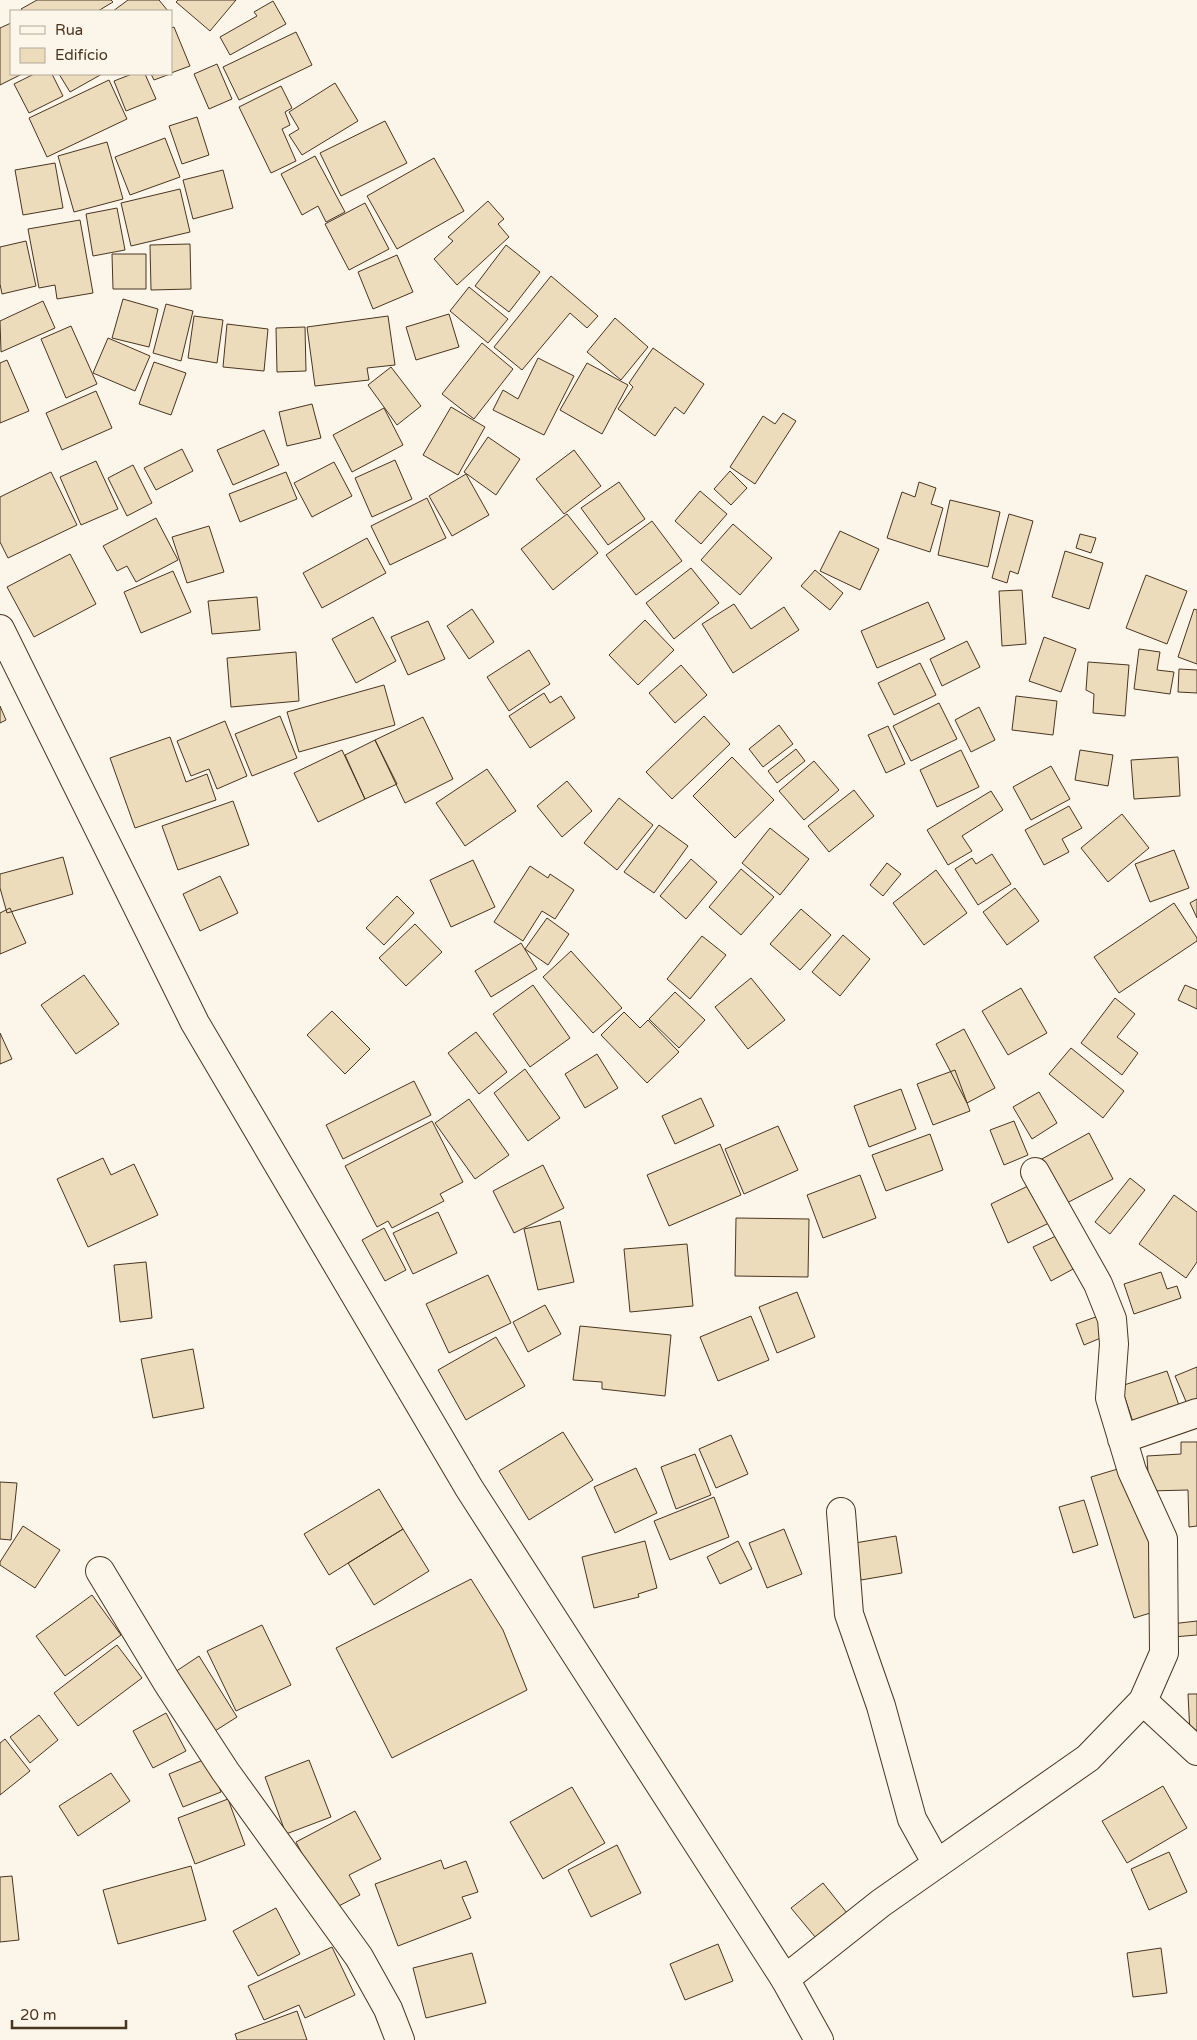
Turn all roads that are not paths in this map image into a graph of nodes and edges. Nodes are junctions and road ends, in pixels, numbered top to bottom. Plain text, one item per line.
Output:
1 (0, 629) edge
2 (1034, 1172) dead end
3 (1197, 1413) edge
4 (1122, 1439) junction
5 (841, 1512) dead end
6 (100, 1571) dead end
7 (1143, 1701) junction
8 (1197, 1752) edge
9 (937, 1864) junction
10 (785, 1979) junction
11 (400, 2040) edge
12 (820, 2040) edge

1 - 10 street
2 - 4 street
3 - 4 street
4 - 7 street
5 - 9 street
6 - 11 street
7 - 8 street
7 - 9 street
9 - 10 street
10 - 12 street

